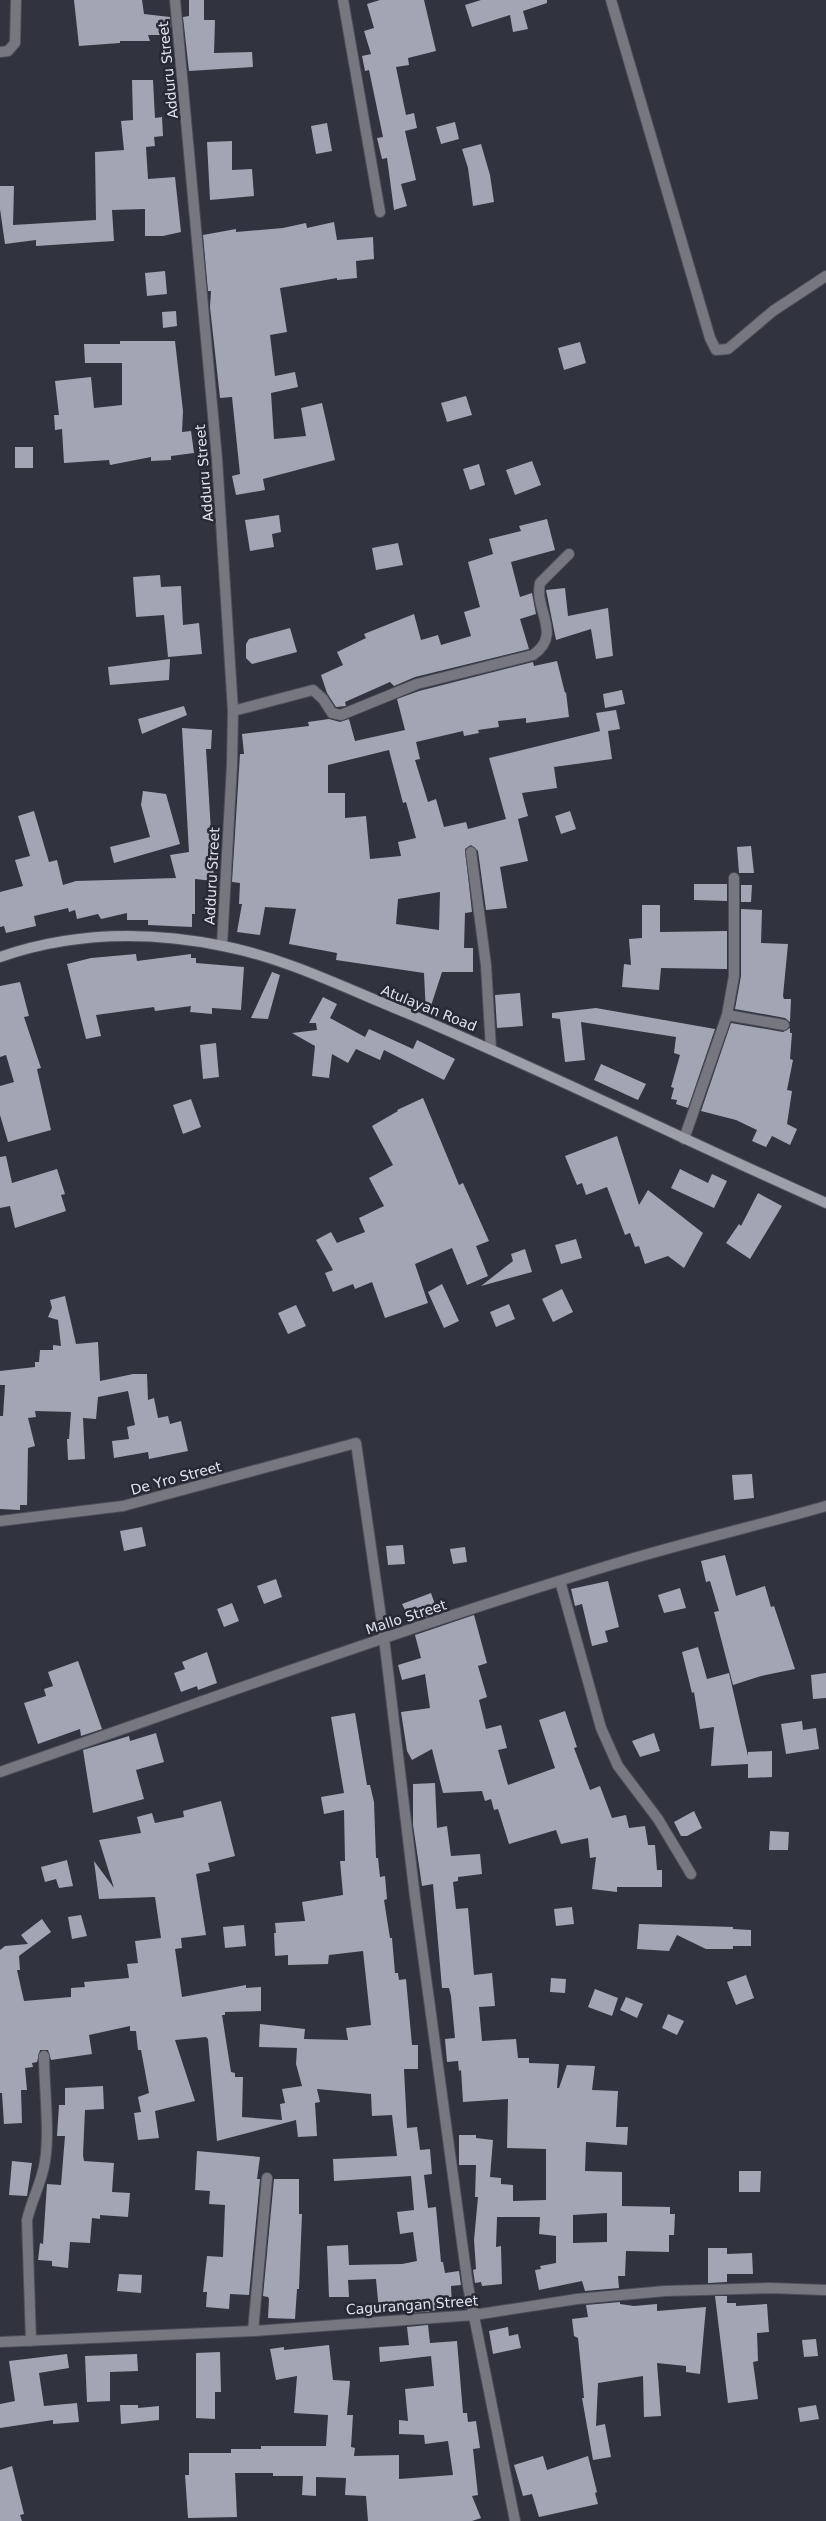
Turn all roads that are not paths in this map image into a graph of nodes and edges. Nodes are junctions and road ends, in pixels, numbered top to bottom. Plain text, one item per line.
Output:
1 (16, 0) edge
2 (175, 0) edge
3 (344, 0) edge
4 (611, 0) edge
5 (0, 52) edge
6 (380, 212) dead end
7 (826, 276) edge
8 (569, 554) dead end
9 (233, 711) junction
10 (471, 852) dead end
11 (734, 878) dead end
12 (222, 945) junction
13 (0, 957) edge
14 (727, 1015) junction
15 (784, 1025) dead end
16 (492, 1049) junction
17 (684, 1139) junction
18 (826, 1203) edge
19 (826, 1506) edge
20 (0, 1521) edge
21 (560, 1581) junction
22 (384, 1638) junction
23 (0, 1772) edge
24 (691, 1874) dead end
25 (44, 2056) dead end
26 (267, 2178) dead end
27 (826, 2290) edge
28 (474, 2315) junction
29 (253, 2331) junction
30 (31, 2341) junction
31 (0, 2342) edge
32 (515, 2521) edge

1 - 5 street
2 - 9 street, Adduru Street
3 - 6 street
4 - 7 street
8 - 9 street
9 - 12 street, Adduru Street
10 - 16 street
11 - 14 street
12 - 13 main road, Atulayan Road
12 - 16 main road, Atulayan Road
14 - 15 street
14 - 17 street
16 - 17 main road, Atulayan Road
17 - 18 main road, Atulayan Road
19 - 21 street, Mallo Street
20 - 22 street, De Yro Street
21 - 22 street, Mallo Street
21 - 24 street
22 - 23 street, Mallo Street
22 - 28 street
25 - 30 street
26 - 29 street
27 - 28 street, Cagurangan Street
28 - 29 street, Cagurangan Street
28 - 32 street
29 - 30 street, Cagurangan Street
30 - 31 street, Cagurangan Street

